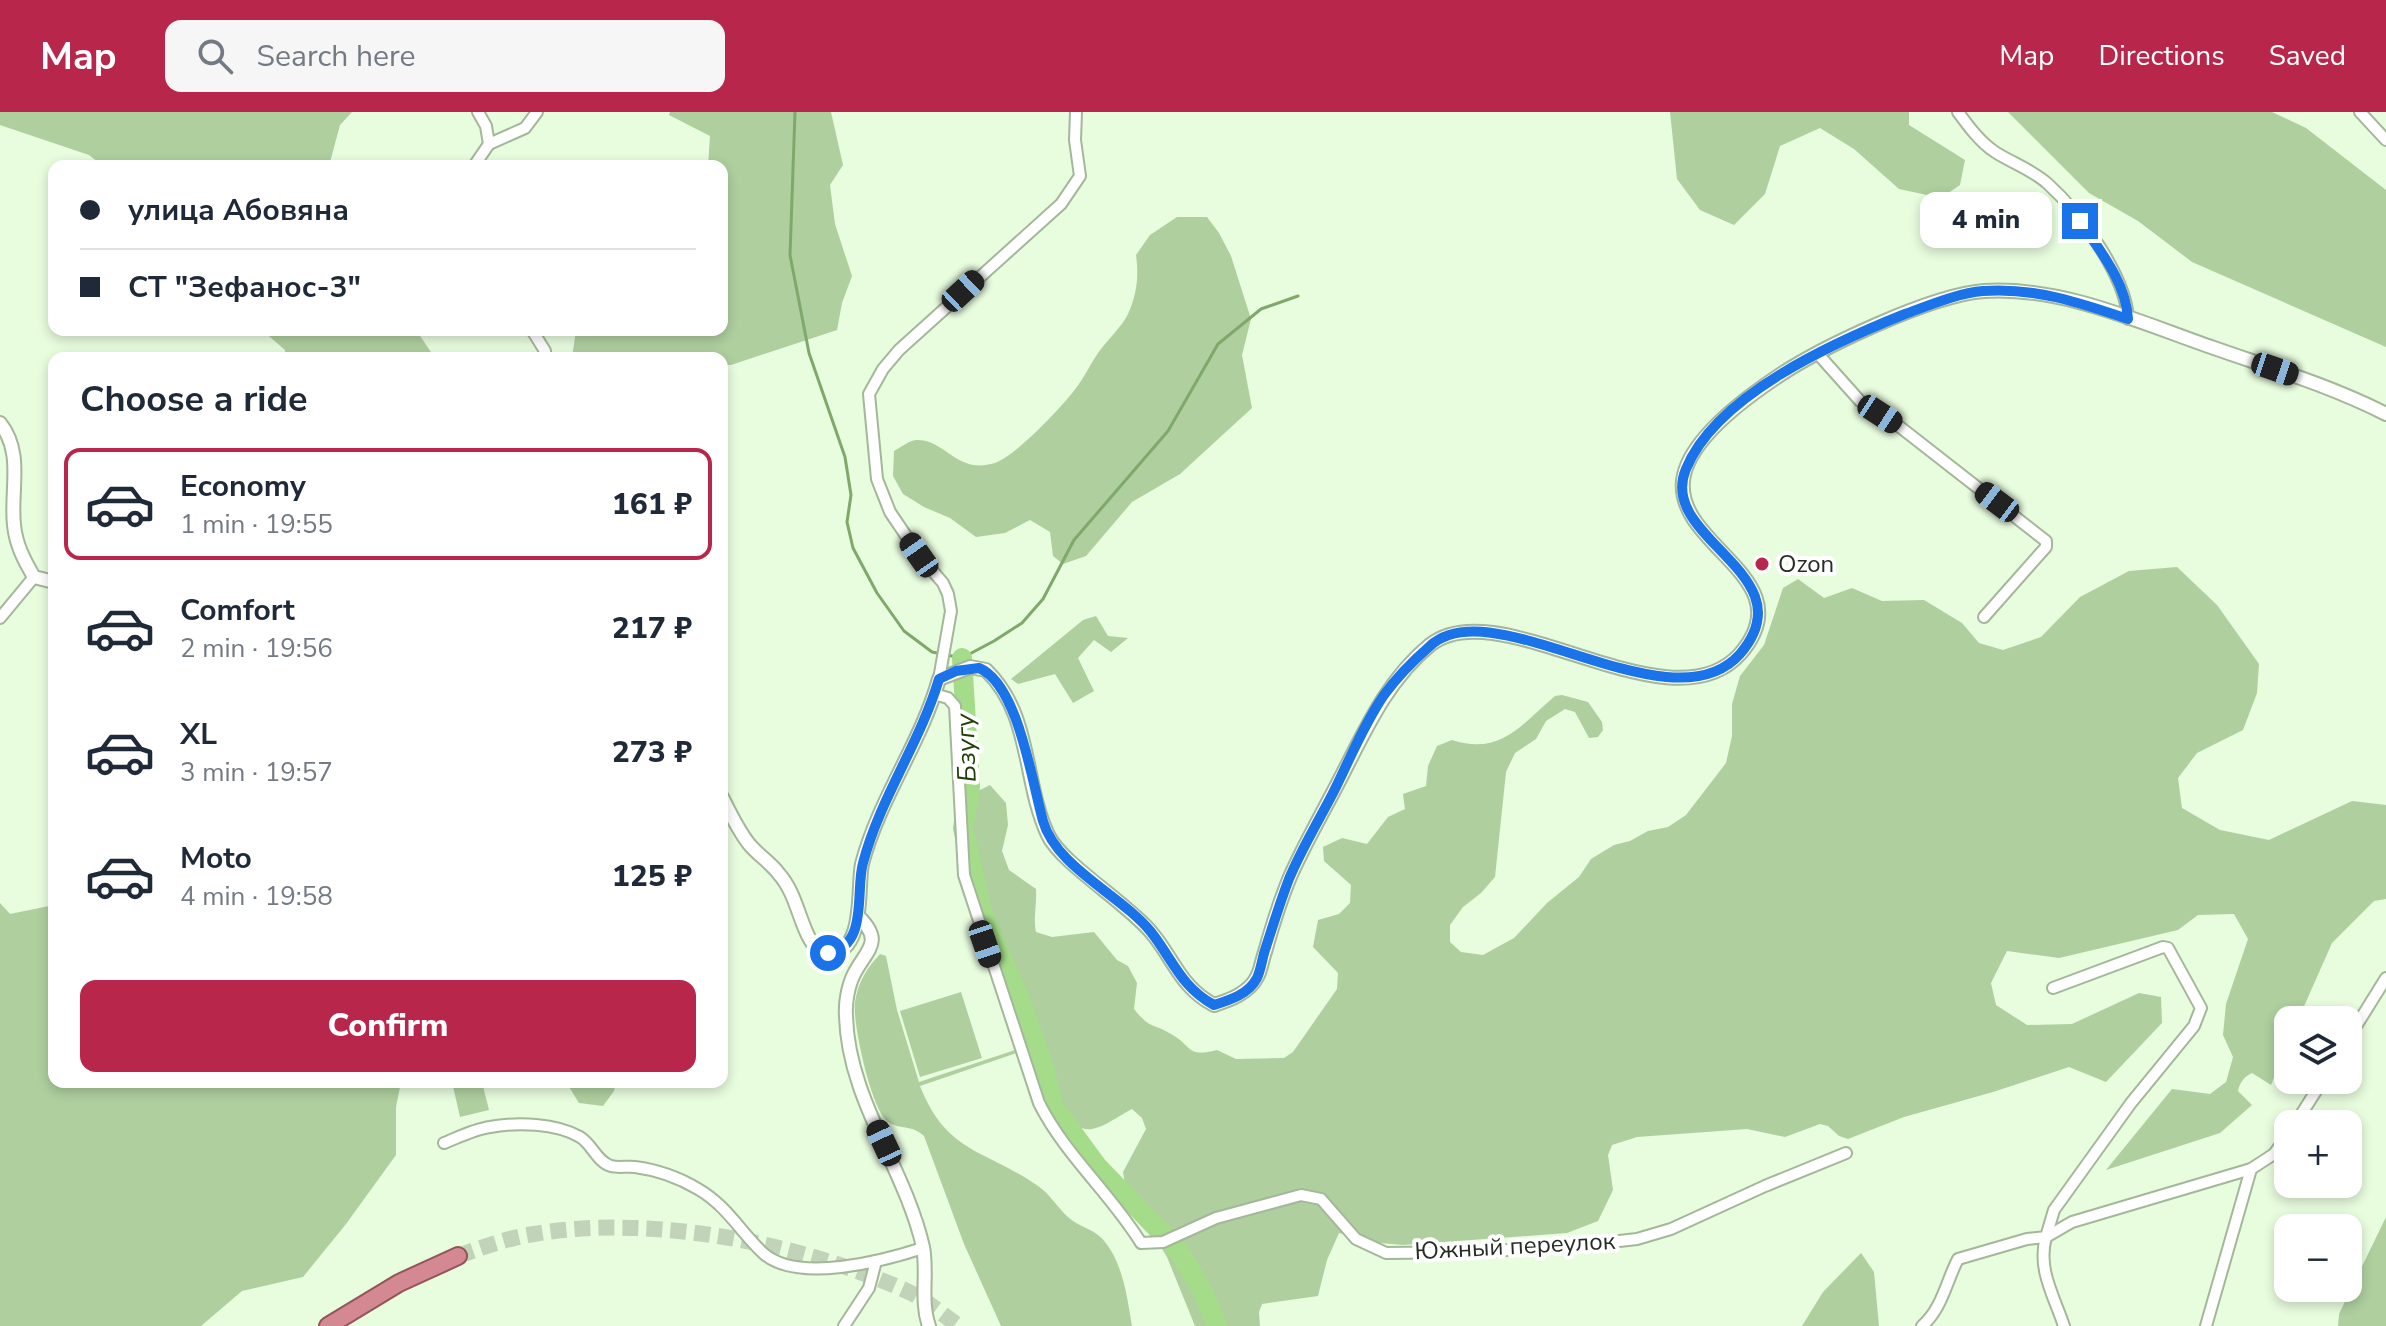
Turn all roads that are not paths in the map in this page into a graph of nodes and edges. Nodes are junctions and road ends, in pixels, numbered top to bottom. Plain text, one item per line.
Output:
1 (478, 112) edge
2 (537, 112) edge
3 (1076, 112) edge
4 (1958, 112) edge
5 (2360, 112) edge
6 (2386, 140) edge
7 (489, 144) junction
8 (478, 160) edge
9 (2128, 319) junction
10 (1818, 354) junction
11 (2386, 414) edge
12 (0, 423) edge
13 (34, 577) junction
14 (48, 580) edge
15 (1984, 617) dead end
16 (0, 618) edge
17 (939, 679) junction
18 (934, 694) junction
19 (728, 809) edge
20 (859, 917) junction
21 (2386, 978) edge
22 (2053, 988) dead end
23 (2362, 1017) edge
24 (444, 1143) dead end
25 (1846, 1153) dead end
26 (2274, 1154) edge
27 (2251, 1169) junction
28 (2046, 1237) junction
29 (923, 1248) junction
30 (458, 1256) tunnel mouth
31 (876, 1261) junction
32 (328, 1326) edge
33 (844, 1326) edge
34 (929, 1326) edge
35 (1922, 1326) edge
36 (2064, 1326) edge
37 (2206, 1326) edge

1 - 7 street
2 - 7 street
3 - 17 street
4 - 9 street
5 - 6 street
7 - 8 street
9 - 10 street
9 - 11 street
10 - 15 street
10 - 17 street
12 - 13 street
13 - 14 street
13 - 16 street
17 - 18 street
18 - 20 street
18 - 25 street, Южный переулок
19 - 20 street
20 - 29 street
21 - 23 street
22 - 28 street
24 - 31 street
26 - 27 street
27 - 28 street
27 - 37 street
28 - 35 street
28 - 36 street
29 - 31 street
29 - 34 street
30 - 32 highway
31 - 33 street

